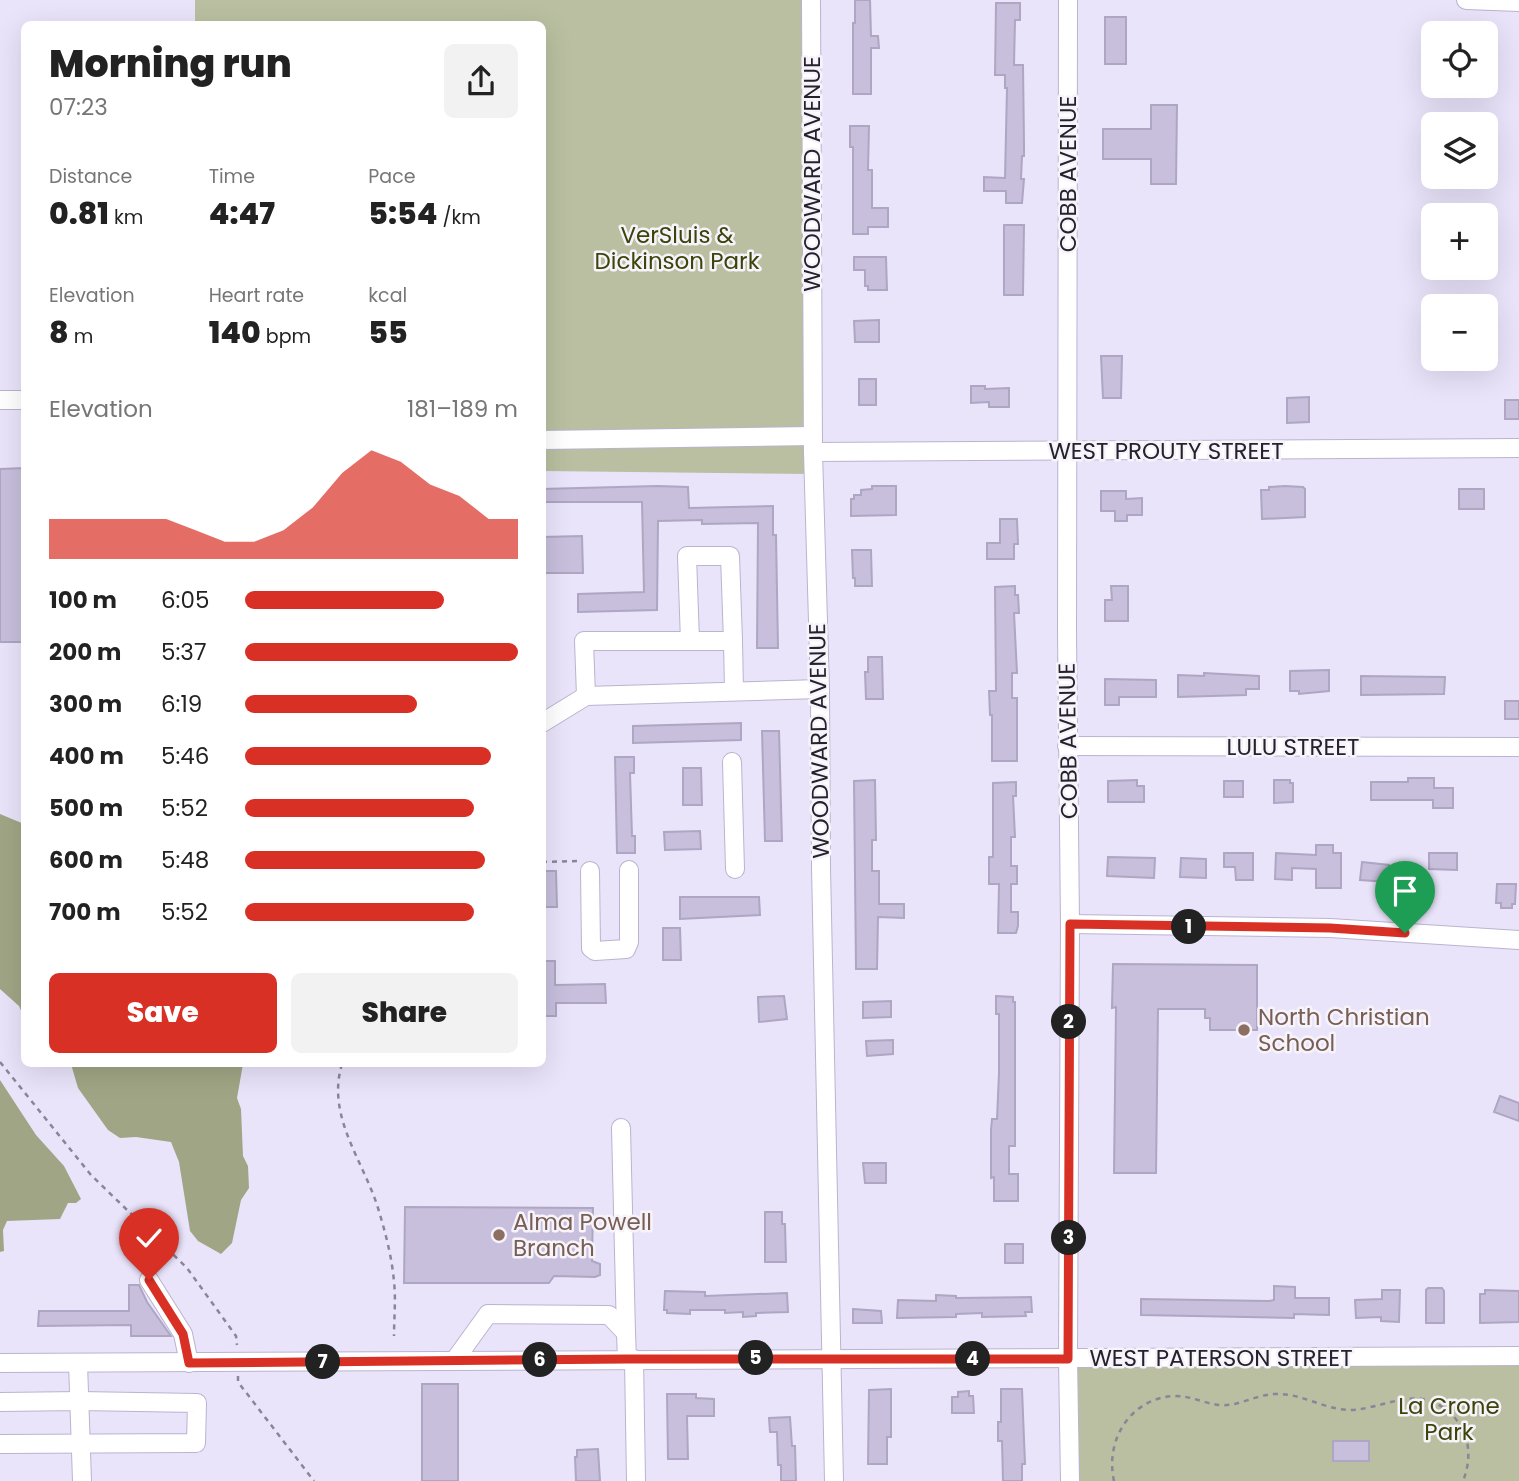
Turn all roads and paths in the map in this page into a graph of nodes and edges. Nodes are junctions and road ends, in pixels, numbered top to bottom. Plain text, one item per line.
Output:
1 (811, 0) edge
2 (1068, 0) edge
3 (1466, 0) edge
4 (1519, 2) edge
5 (0, 400) edge
6 (21, 400) edge
7 (546, 440) edge
8 (813, 444) junction
9 (1519, 449) edge
10 (1068, 452) junction
11 (690, 641) junction
12 (733, 641) junction
13 (820, 689) junction
14 (734, 691) junction
15 (586, 696) junction
16 (546, 721) edge
17 (1068, 746) junction
18 (1519, 747) edge
19 (732, 762) dead end
20 (546, 862) edge
21 (590, 866) joint
22 (735, 869) dead end
23 (628, 870) dead end
24 (1070, 924) junction
25 (1519, 940) edge
26 (0, 1062) edge
27 (341, 1067) edge
28 (621, 1128) dead end
29 (149, 1280) dead end
30 (626, 1294) junction
31 (609, 1315) junction
32 (626, 1334) junction
33 (394, 1336) dead end
34 (1519, 1356) edge
35 (832, 1358) junction
36 (631, 1359) junction
37 (1068, 1359) junction
38 (454, 1361) junction
39 (0, 1363) edge
40 (78, 1363) junction
41 (189, 1363) junction
42 (237, 1363) junction
43 (80, 1401) junction
44 (0, 1402) edge
45 (81, 1443) junction
46 (0, 1444) edge
47 (82, 1481) edge
48 (314, 1481) edge
49 (636, 1481) edge
50 (834, 1481) edge
51 (1070, 1481) edge
52 (1114, 1481) edge
53 (1463, 1481) edge

1 - 8 street, WOODWARD AVENUE
2 - 10 street, COBB AVENUE
3 - 4 street
5 - 6 street
7 - 8 street, WEST PROUTY STREET
8 - 10 street, WEST PROUTY STREET
8 - 13 street, WOODWARD AVENUE
9 - 10 street, WEST PROUTY STREET
10 - 17 street, COBB AVENUE
11 - 12 street
11 - 12 street
11 - 15 street
12 - 14 street
13 - 14 street
13 - 35 street, WOODWARD AVENUE
14 - 15 street
15 - 16 street
17 - 18 street, LULU STREET
17 - 24 street, COBB AVENUE
19 - 22 street
20 - 21 path
21 - 23 street
24 - 25 street
24 - 37 street, COBB AVENUE
26 - 42 path
27 - 33 path
28 - 30 street
29 - 41 street
30 - 31 street
30 - 32 street
31 - 32 street
31 - 38 street
32 - 36 street
34 - 37 street, WEST PATERSON STREET
35 - 36 street, WEST PATERSON STREET
35 - 37 street, WEST PATERSON STREET
35 - 50 street, WOODWARD AVENUE
36 - 38 street, WEST PATERSON STREET
36 - 49 street
37 - 51 street, COBB AVENUE
38 - 42 street, WEST PATERSON STREET
39 - 40 street, WEST PATERSON STREET
40 - 41 street, WEST PATERSON STREET
40 - 43 street
41 - 42 street, WEST PATERSON STREET
42 - 48 path
43 - 44 street
43 - 45 street
43 - 45 street
45 - 46 street
45 - 47 street
52 - 53 path

